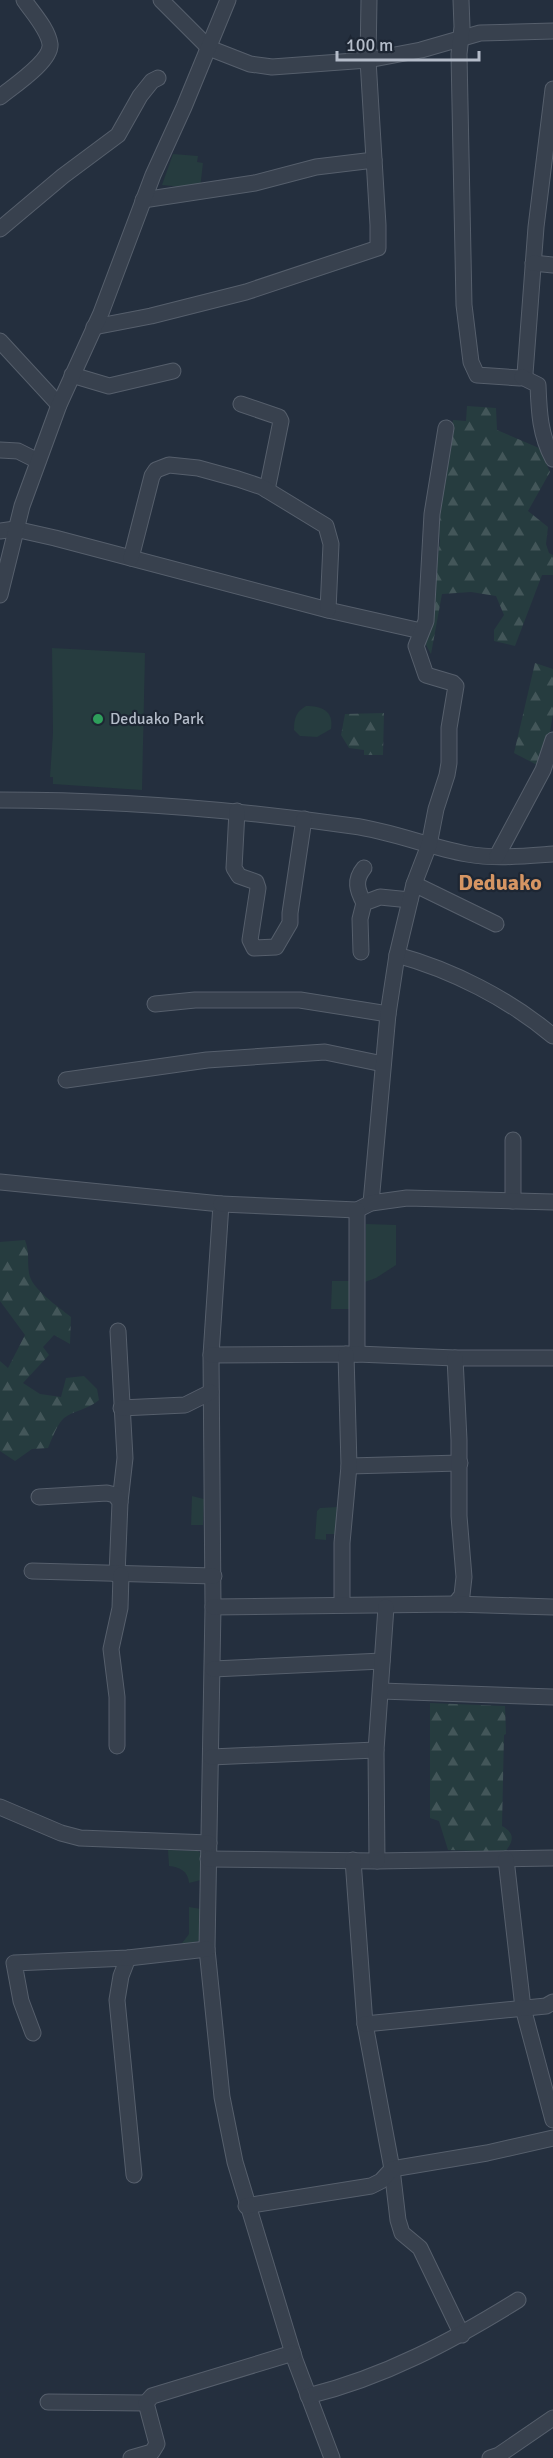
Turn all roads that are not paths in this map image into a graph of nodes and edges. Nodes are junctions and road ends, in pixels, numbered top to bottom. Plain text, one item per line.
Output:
1 (24, 0) edge
2 (160, 0) edge
3 (228, 0) edge
4 (369, 0) edge
5 (461, 0) edge
6 (553, 31) edge
7 (461, 38) junction
8 (209, 48) junction
9 (368, 60) junction
10 (158, 78) dead end
11 (553, 89) edge
12 (0, 97) edge
13 (374, 160) junction
14 (549, 168) edge
15 (143, 200) junction
16 (0, 229) edge
17 (533, 263) junction
18 (553, 265) edge
19 (94, 327) junction
20 (0, 341) edge
21 (174, 371) dead end
22 (72, 375) junction
23 (522, 377) junction
24 (241, 404) dead end
25 (59, 405) junction
26 (446, 428) dead end
27 (0, 450) edge
28 (553, 459) edge
29 (38, 461) junction
30 (267, 490) junction
31 (8, 530) edge
32 (131, 558) junction
33 (0, 595) edge
34 (328, 610) junction
35 (421, 631) junction
36 (553, 740) edge
37 (0, 800) edge
38 (237, 811) junction
39 (304, 819) junction
40 (429, 845) junction
41 (553, 854) edge
42 (497, 856) junction
43 (364, 868) dead end
44 (414, 884) junction
45 (410, 900) junction
46 (364, 903) junction
47 (496, 924) dead end
48 (361, 952) dead end
49 (397, 955) junction
50 (155, 1004) dead end
51 (388, 1014) junction
52 (553, 1036) edge
53 (383, 1064) junction
54 (66, 1080) dead end
55 (513, 1140) dead end
56 (0, 1182) edge
57 (513, 1201) junction
58 (553, 1202) edge
59 (371, 1203) junction
60 (221, 1204) junction
61 (357, 1210) junction
62 (118, 1331) dead end
63 (351, 1354) junction
64 (211, 1355) junction
65 (455, 1358) junction
66 (553, 1358) edge
67 (211, 1392) junction
68 (121, 1408) junction
69 (460, 1463) junction
70 (349, 1466) junction
71 (39, 1497) dead end
72 (120, 1502) junction
73 (32, 1571) dead end
74 (119, 1575) junction
75 (214, 1576) junction
76 (455, 1604) junction
77 (342, 1605) junction
78 (386, 1606) junction
79 (213, 1607) junction
80 (553, 1607) edge
81 (382, 1661) junction
82 (213, 1669) junction
83 (381, 1691) junction
84 (553, 1697) edge
85 (117, 1746) dead end
86 (376, 1750) junction
87 (211, 1757) junction
88 (0, 1807) edge
89 (209, 1843) junction
90 (553, 1858) edge
91 (208, 1859) junction
92 (506, 1859) junction
93 (353, 1860) junction
94 (377, 1861) junction
95 (207, 1948) junction
96 (128, 1958) junction
97 (553, 2002) edge
98 (523, 2008) junction
99 (364, 2024) junction
100 (33, 2033) dead end
101 (553, 2120) edge
102 (553, 2138) edge
103 (392, 2169) junction
104 (134, 2175) dead end
105 (246, 2205) junction
106 (518, 2300) dead end
107 (462, 2335) junction
108 (293, 2353) junction
109 (309, 2396) junction
110 (48, 2402) dead end
111 (146, 2403) junction
112 (553, 2418) edge
113 (496, 2457) edge
114 (131, 2458) edge
115 (332, 2458) edge

1 - 12 street
2 - 8 street
3 - 8 street
4 - 9 street
5 - 7 street
6 - 7 street
7 - 9 street
7 - 23 street
8 - 9 street
8 - 15 street
9 - 13 street
10 - 16 street
11 - 14 street
13 - 15 street
13 - 19 street
14 - 17 street
15 - 19 street
17 - 18 street
17 - 23 street
19 - 22 street
20 - 25 street
21 - 22 street
22 - 25 street
23 - 28 street
24 - 30 street
25 - 29 street
26 - 35 street
27 - 29 street
29 - 31 street
30 - 32 street
30 - 34 street
31 - 32 street
31 - 33 street
32 - 34 street
34 - 35 street
35 - 40 street
36 - 42 street
37 - 38 street
38 - 39 street
38 - 39 street
39 - 40 street
40 - 42 street
40 - 44 street
41 - 42 street
43 - 46 street
44 - 45 street
44 - 47 street
45 - 46 street
45 - 49 street
46 - 48 street
49 - 51 street
49 - 52 street
50 - 51 street
51 - 53 street
53 - 54 street
53 - 59 street
55 - 57 street
56 - 60 street
57 - 58 street
57 - 59 street
59 - 61 street
60 - 61 street
60 - 64 street
61 - 63 street
62 - 68 street
63 - 64 street
63 - 65 street
63 - 70 street
64 - 67 street
65 - 66 street
65 - 69 street
67 - 68 street
67 - 75 street
68 - 72 street
69 - 70 street
69 - 76 street
70 - 77 street
71 - 72 street
72 - 74 street
73 - 74 street
74 - 75 street
74 - 85 street
75 - 79 street
76 - 78 street
76 - 80 street
77 - 78 street
77 - 79 street
78 - 81 street
79 - 82 street
81 - 82 street
81 - 83 street
82 - 87 street
83 - 84 street
83 - 86 street
86 - 87 street
86 - 94 street
87 - 89 street
88 - 89 street
89 - 91 street
90 - 92 street
91 - 93 street
91 - 95 street
92 - 94 street
92 - 98 street
93 - 94 street
93 - 99 street
95 - 96 street
95 - 105 street
96 - 100 street
96 - 104 street
97 - 98 street
98 - 99 street
98 - 101 street
99 - 103 street
102 - 103 street
103 - 105 street
103 - 107 street
105 - 108 street
106 - 107 street
107 - 109 street
108 - 109 street
108 - 111 street
109 - 115 street
110 - 111 street
111 - 114 street
112 - 113 street

